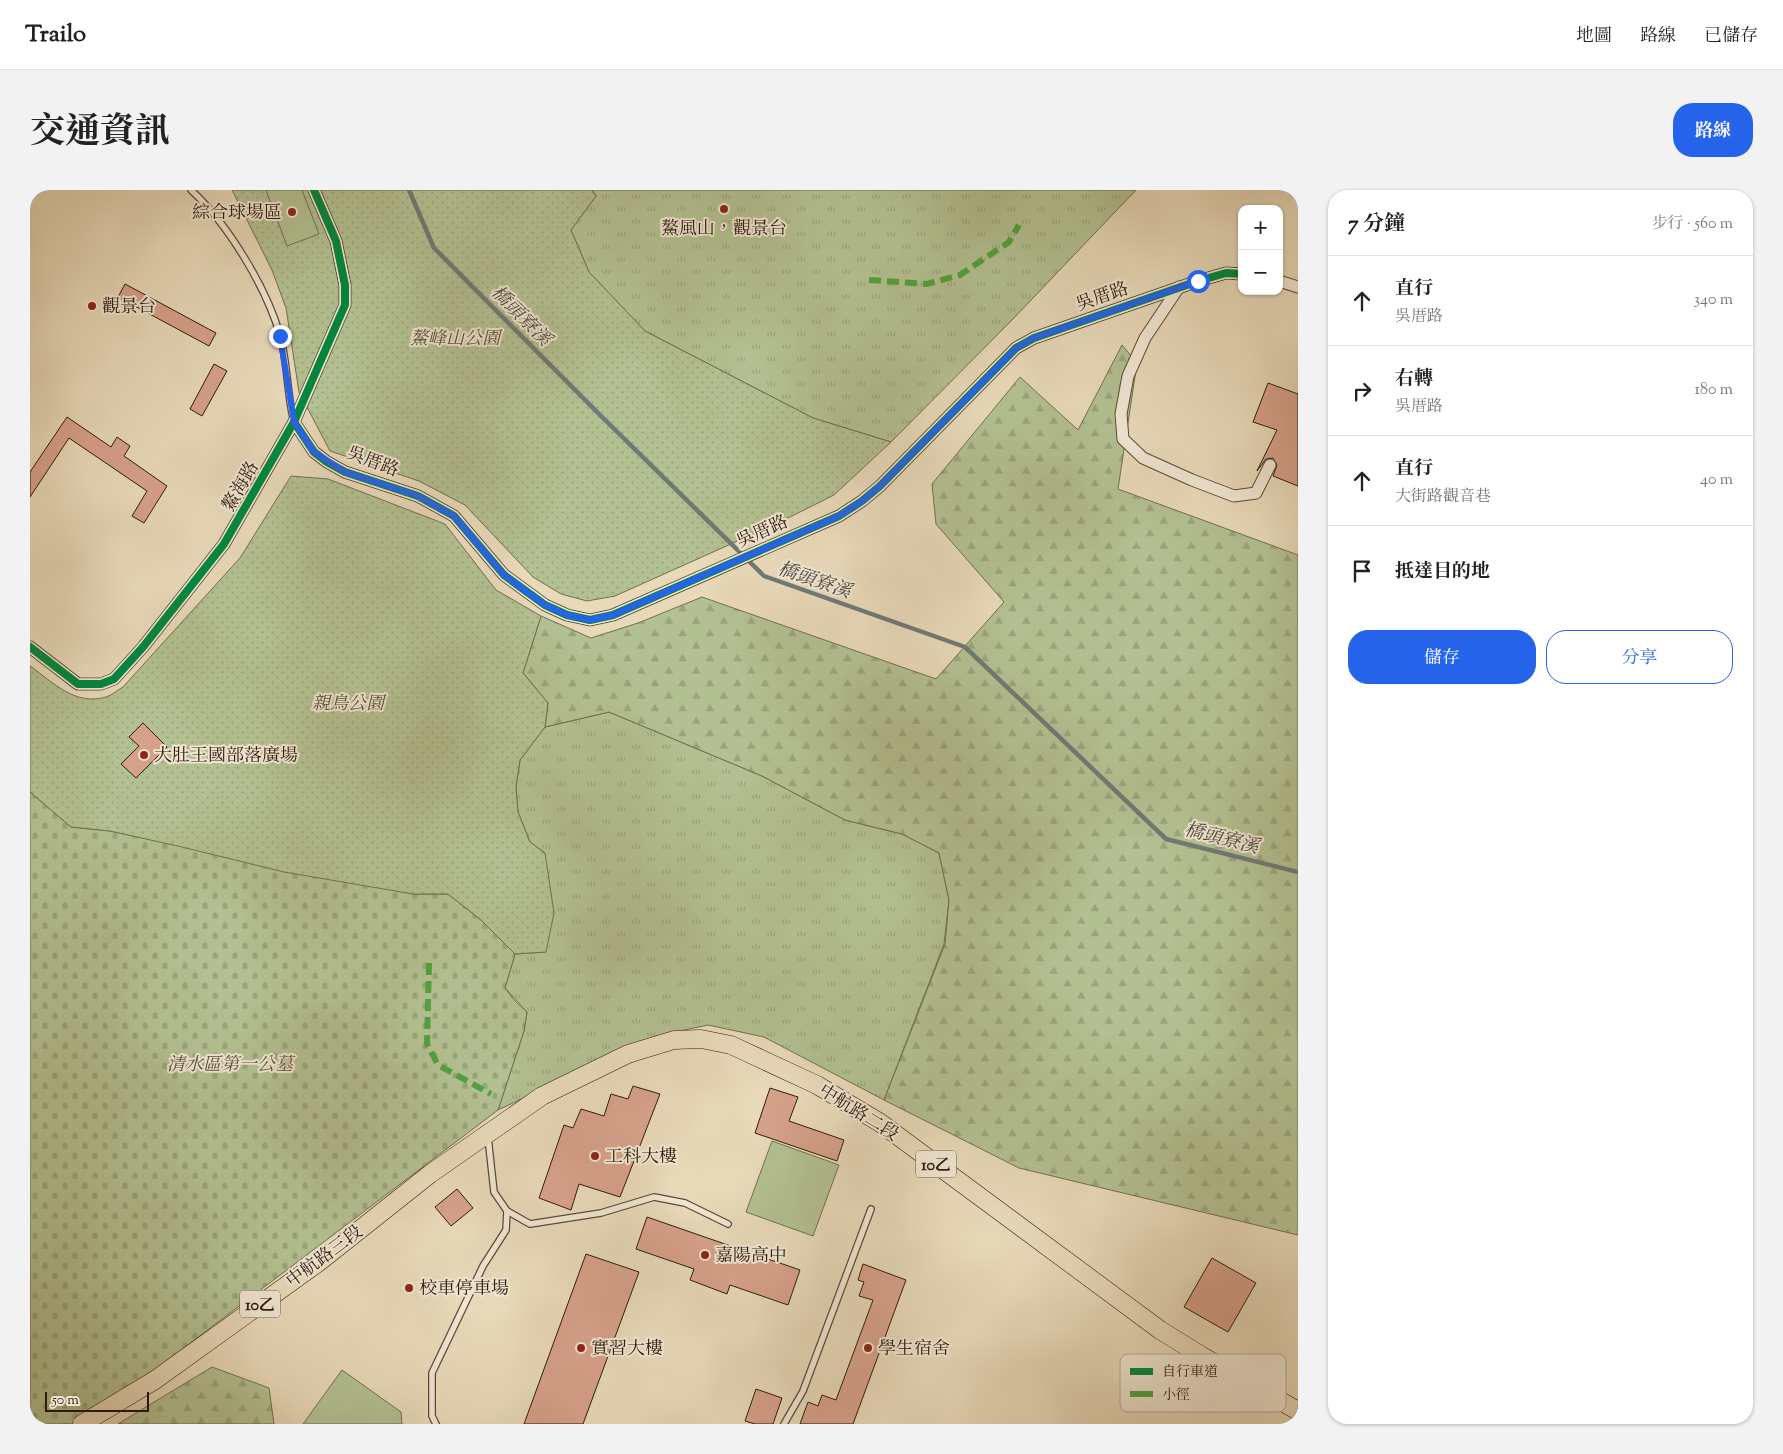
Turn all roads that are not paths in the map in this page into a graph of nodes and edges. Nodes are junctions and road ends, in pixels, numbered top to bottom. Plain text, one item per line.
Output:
1 (191, 190) edge
2 (314, 190) edge
3 (1238, 274) edge
4 (1283, 282) edge
5 (1179, 287) junction
6 (1298, 287) edge
7 (294, 422) junction
8 (1270, 465) dead end
9 (30, 647) edge
10 (487, 1133) junction
11 (871, 1209) dead end
12 (507, 1211) junction
13 (728, 1224) dead end
14 (1199, 1354) edge
15 (1286, 1404) edge
16 (1298, 1411) edge
17 (82, 1424) edge
18 (436, 1424) edge
19 (784, 1424) edge

1 - 7 lane
2 - 7 street, 鰲海路
3 - 5 street, 吳厝路
4 - 6 street
5 - 7 street, 吳厝路
5 - 8 street
7 - 9 street, 鰲海路
10 - 12 lane
10 - 14 main road, 中航路二段 / 10乙
10 - 17 main road, 中航路三段 / 10乙
11 - 19 lane
12 - 13 lane
12 - 18 lane
15 - 16 main road, 中航路二段 / 10乙

